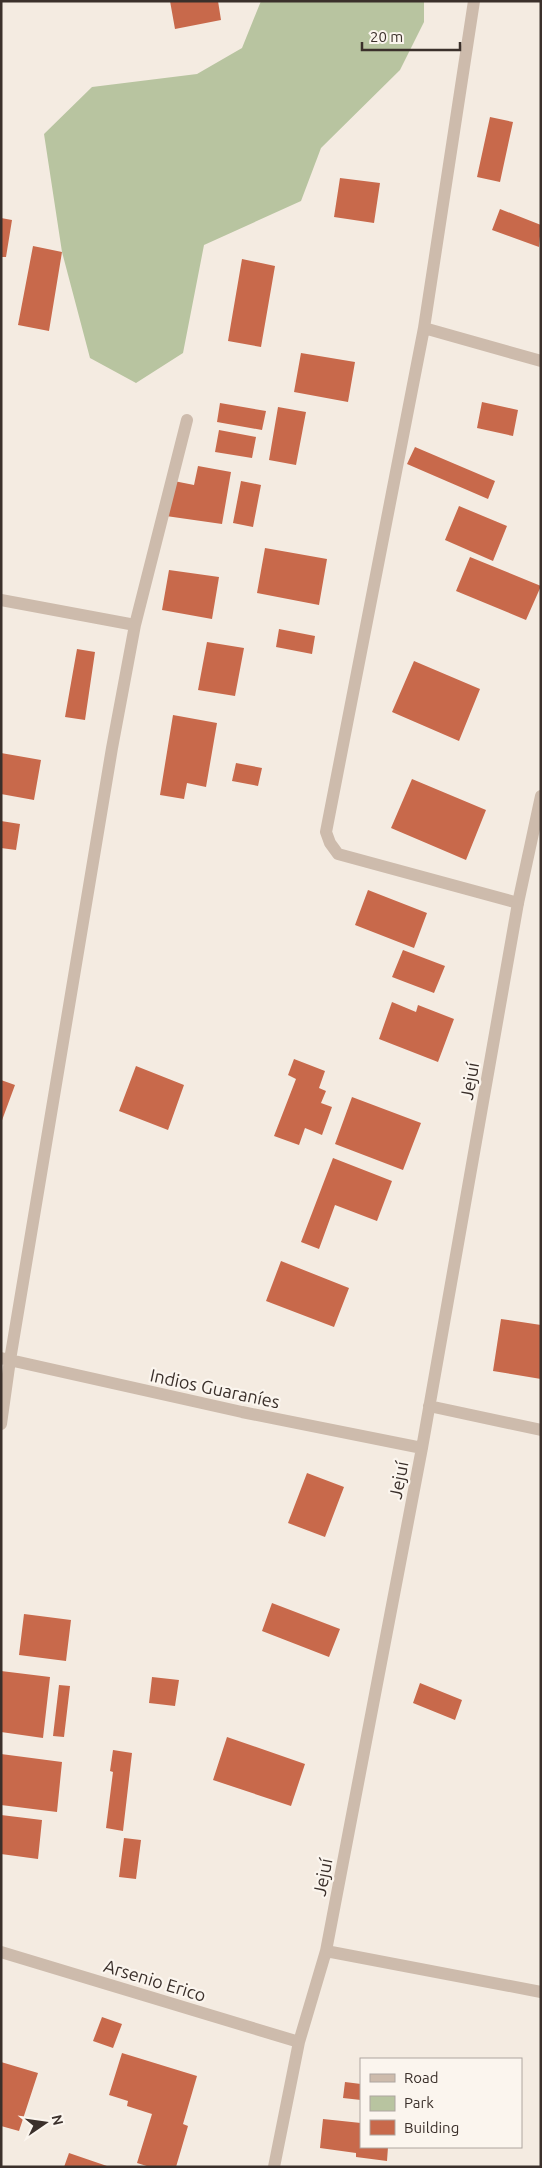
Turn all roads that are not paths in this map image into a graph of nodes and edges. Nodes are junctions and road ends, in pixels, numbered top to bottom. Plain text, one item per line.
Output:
1 (474, 1) edge
2 (424, 328) junction
3 (541, 361) edge
4 (187, 420) dead end
5 (1, 600) edge
6 (135, 625) junction
7 (540, 803) edge
8 (518, 903) junction
9 (6, 1359) edge
10 (429, 1406) junction
11 (1, 1424) edge
12 (541, 1430) edge
13 (422, 1448) junction
14 (326, 1951) junction
15 (1, 1952) edge
16 (541, 1992) edge
17 (299, 2042) junction
18 (274, 2167) edge

1 - 2 street
2 - 3 street
2 - 8 street
4 - 6 street
5 - 6 street
6 - 9 street
7 - 8 street, Jejuí
8 - 10 street, Jejuí
9 - 11 street
9 - 13 street, Indios Guaraníes
10 - 12 street
10 - 13 street, Jejuí
13 - 14 street, Jejuí
14 - 16 street
14 - 17 street, Jejuí
15 - 17 street, Arsenio Erico
17 - 18 street, Jejuí

